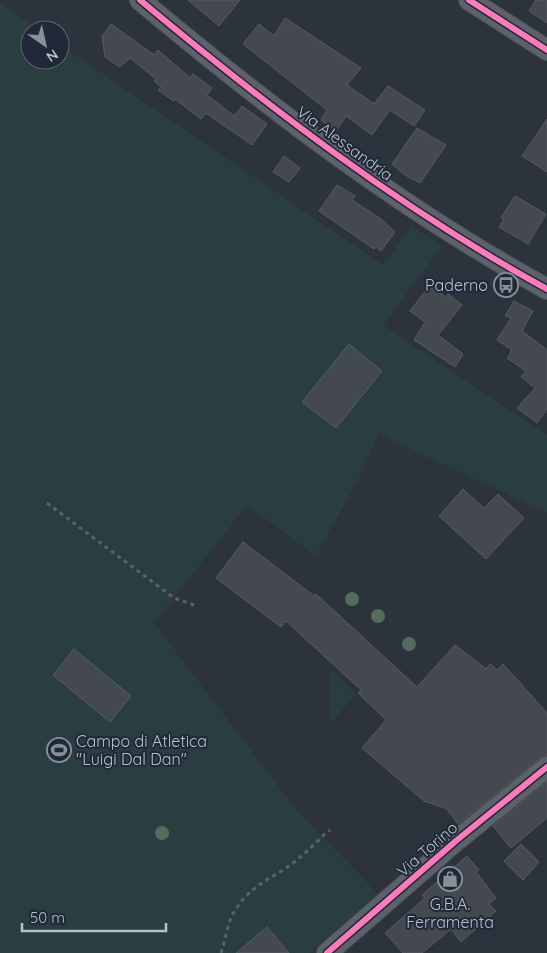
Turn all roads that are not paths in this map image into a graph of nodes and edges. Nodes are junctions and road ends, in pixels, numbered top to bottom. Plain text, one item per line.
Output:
1 (140, 0) edge
2 (469, 0) edge
3 (547, 50) edge
4 (547, 289) edge
5 (547, 767) edge
6 (327, 953) edge

1 - 4 street, Via Alessandria
2 - 3 street
5 - 6 street, Via Torino

